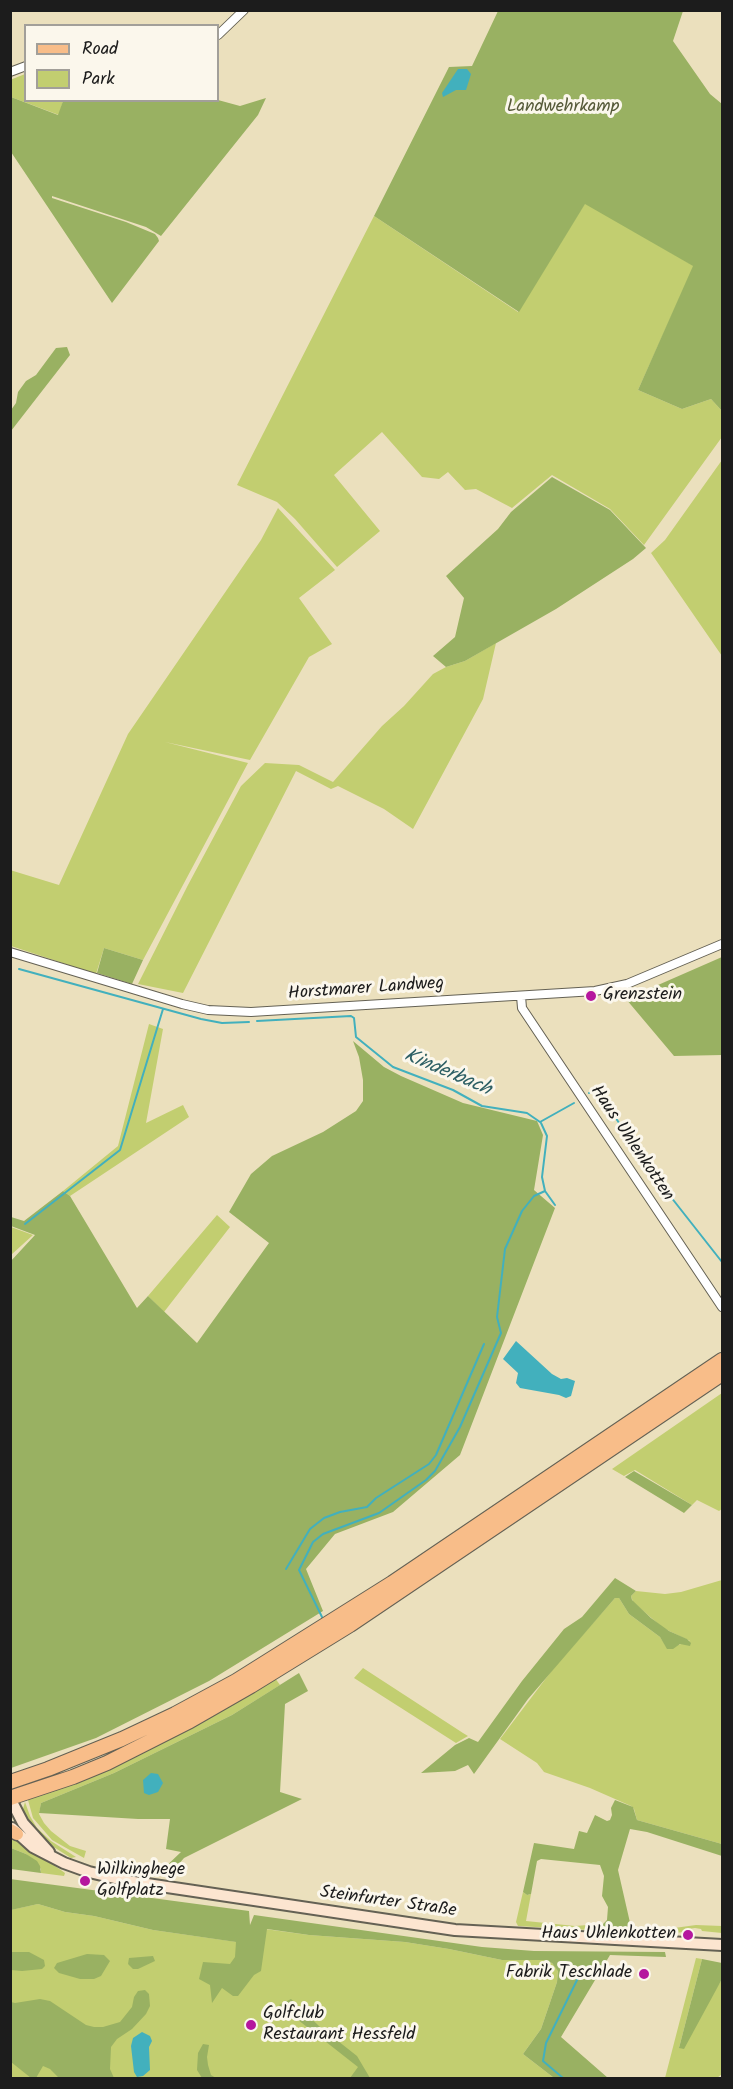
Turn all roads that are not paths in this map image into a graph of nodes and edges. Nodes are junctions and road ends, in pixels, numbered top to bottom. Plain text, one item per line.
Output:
1 (244, 10) edge
2 (219, 34) edge
3 (723, 944) edge
4 (10, 952) edge
5 (521, 996) junction
6 (723, 1307) edge
7 (723, 1360) edge
8 (723, 1374) edge
9 (10, 1782) edge
10 (10, 1798) edge
11 (13, 1830) edge
12 (55, 1858) junction
13 (723, 1945) edge

1 - 2 street
3 - 5 street, Horstmarer Landweg
4 - 5 street, Horstmarer Landweg
5 - 6 street, Haus Uhlenkotten
7 - 9 highway
8 - 10 highway
10 - 12 main road, Steinfurter Straße
11 - 12 main road, Steinfurter Straße
12 - 13 main road, Steinfurter Straße

